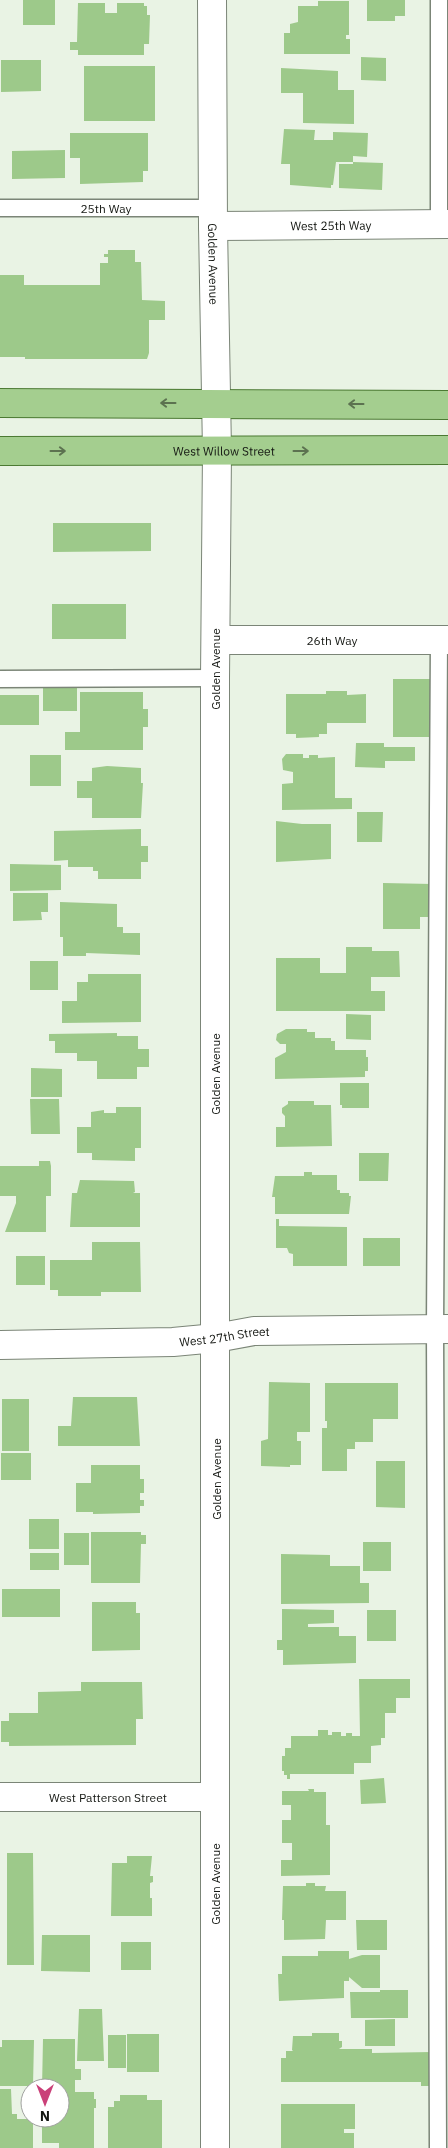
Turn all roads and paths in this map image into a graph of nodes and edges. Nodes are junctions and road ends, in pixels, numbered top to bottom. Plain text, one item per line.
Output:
1 (212, 0) edge
2 (439, 0) edge
3 (0, 208) edge
4 (213, 217) junction
5 (443, 224) edge
6 (0, 403) edge
7 (216, 404) junction
8 (448, 405) edge
9 (448, 450) edge
10 (0, 451) edge
11 (217, 452) junction
12 (216, 640) junction
13 (443, 640) edge
14 (215, 678) junction
15 (0, 679) edge
16 (442, 1329) edge
17 (216, 1338) junction
18 (0, 1345) edge
19 (0, 1797) edge
20 (215, 1797) junction
21 (215, 2148) edge
22 (438, 2148) edge

1 - 4 street, Golden Avenue
2 - 5 lane
3 - 4 lane, 25th Way
4 - 5 street, West 25th Way
4 - 7 street, Golden Avenue
7 -> 6 main road
8 -> 7 main road
7 - 11 street, Golden Avenue
11 -> 9 main road, West Willow Street
10 -> 11 main road, West Willow Street
11 - 12 street, Golden Avenue
12 - 13 street, 26th Way
12 - 14 street, Golden Avenue
13 - 16 lane
14 - 15 lane
14 - 17 street, Golden Avenue
16 - 17 street, West 27th Street
16 - 22 lane
17 - 18 street, West 27th Street
17 - 20 street, Golden Avenue
19 - 20 street, West Patterson Street
20 - 21 street, Golden Avenue

